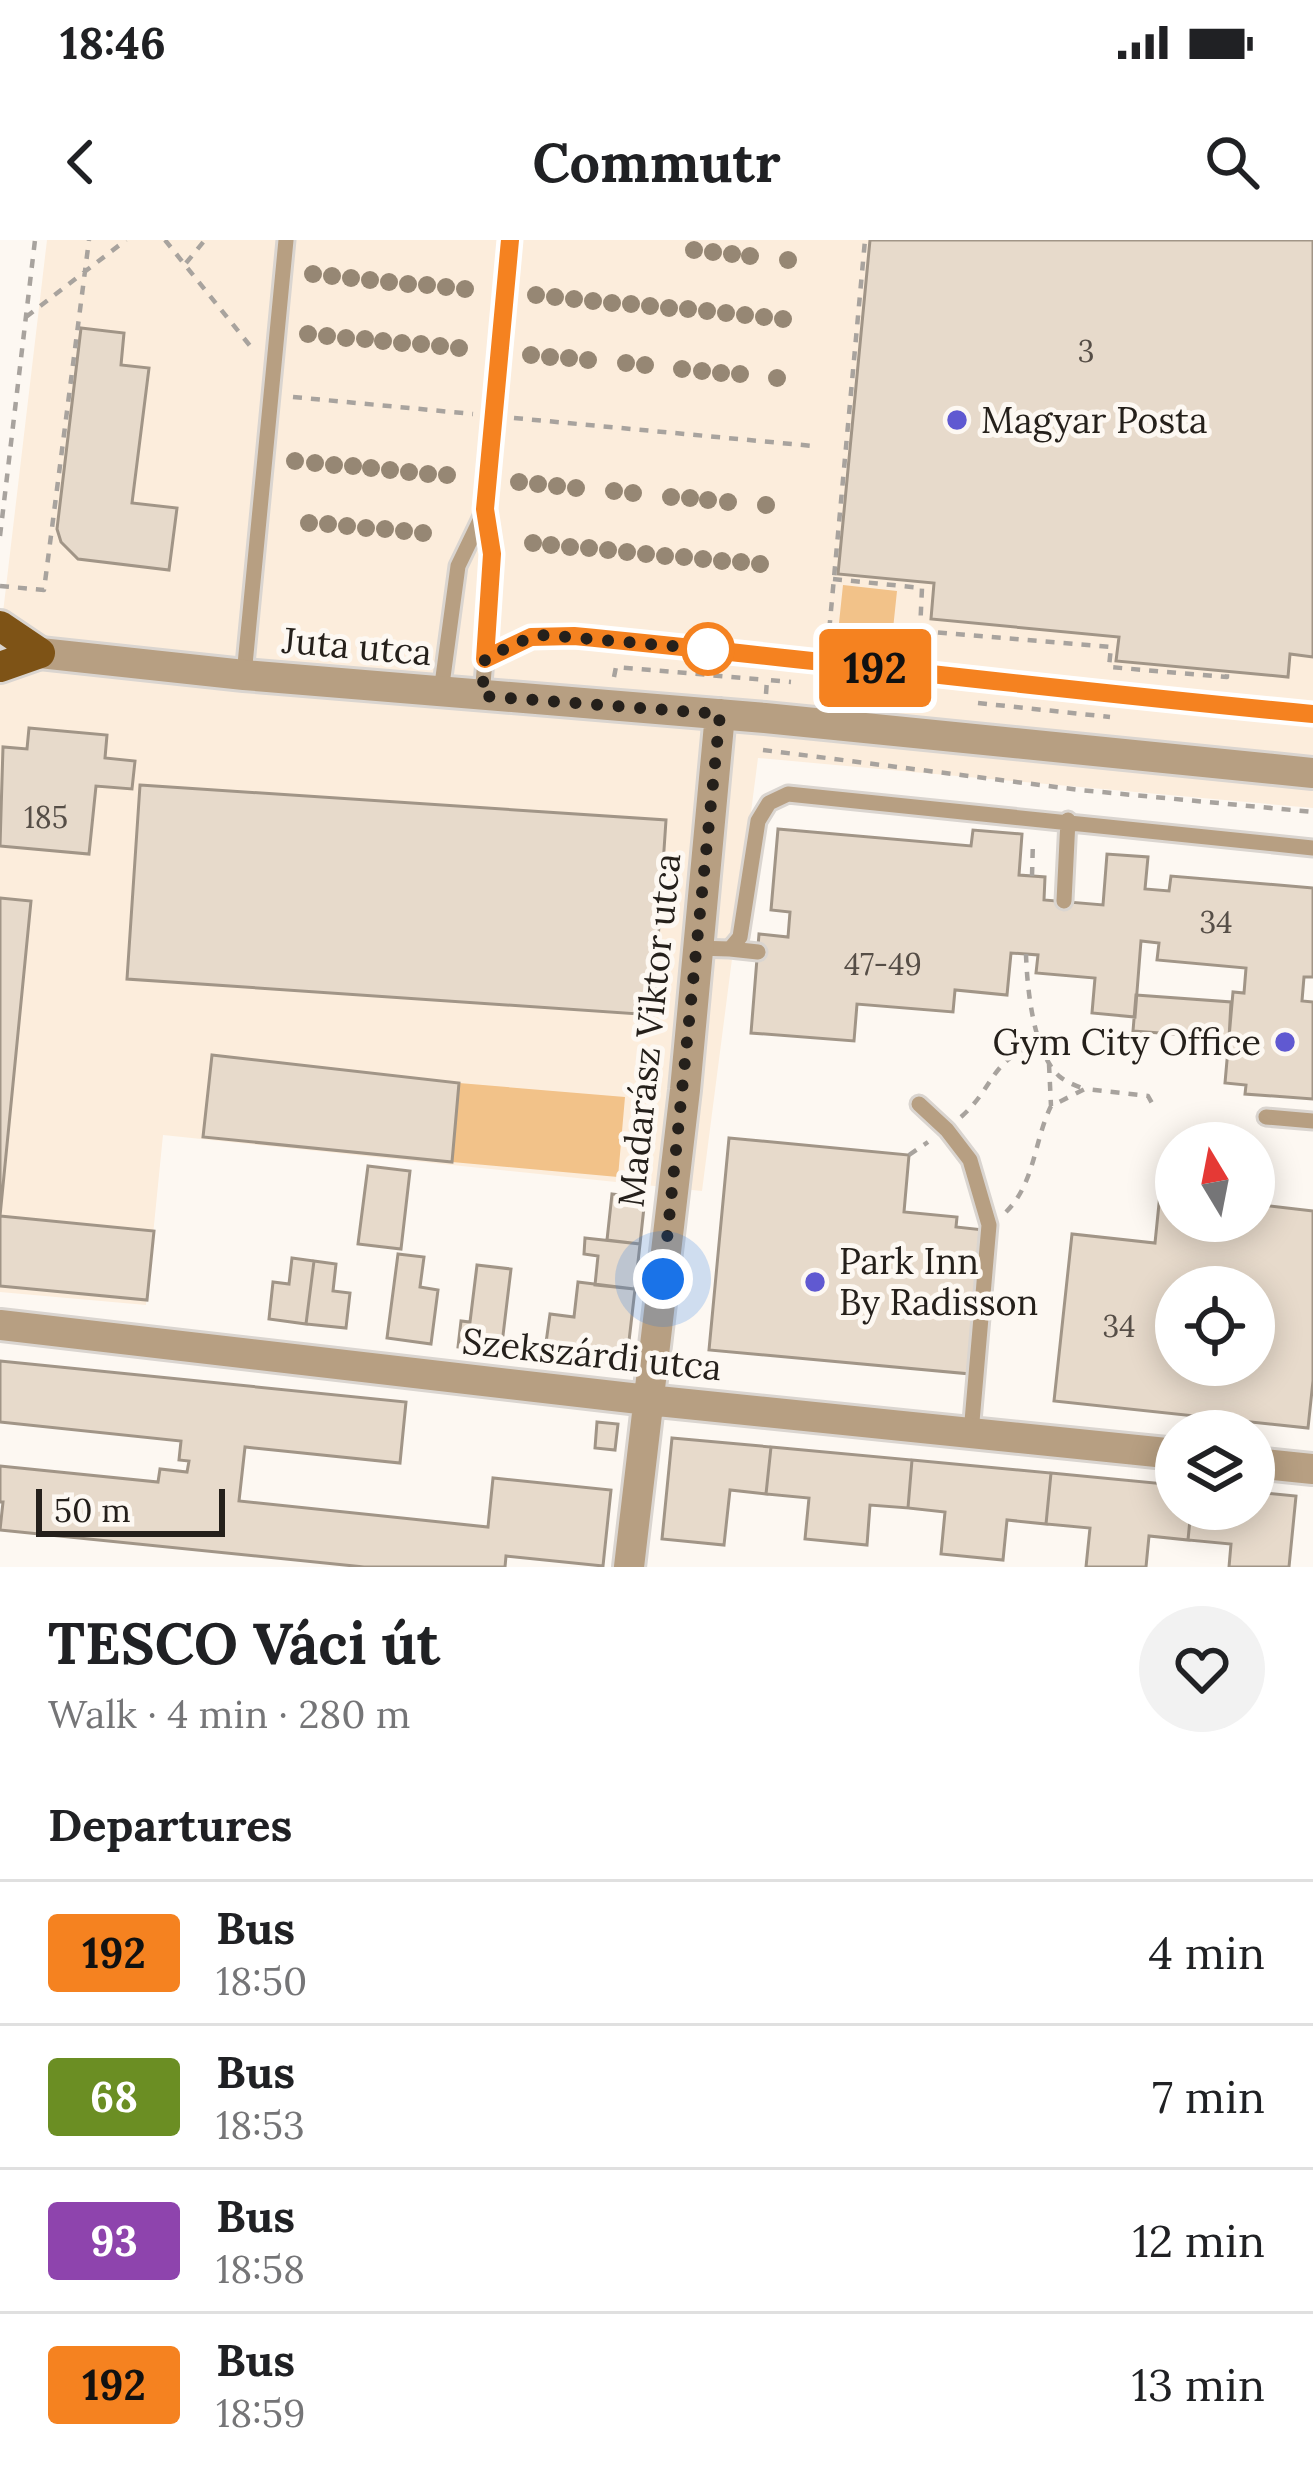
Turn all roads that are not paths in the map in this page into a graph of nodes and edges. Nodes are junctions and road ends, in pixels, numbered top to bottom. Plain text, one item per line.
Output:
1 (286, 240) edge
2 (510, 240) edge
3 (485, 509) junction
4 (0, 626) edge
5 (40, 653) junction
6 (485, 659) junction
7 (0, 667) edge
8 (244, 675) junction
9 (441, 692) junction
10 (482, 696) junction
11 (720, 714) junction
12 (1313, 714) edge
13 (1313, 773) edge
14 (1068, 820) junction
15 (1313, 848) edge
16 (1064, 901) dead end
17 (696, 948) junction
18 (730, 949) junction
19 (758, 952) dead end
20 (919, 1104) dead end
21 (1266, 1117) dead end
22 (1313, 1121) edge
23 (0, 1325) edge
24 (649, 1400) junction
25 (970, 1433) junction
26 (1155, 1452) edge
27 (1275, 1464) edge
28 (1313, 1469) edge
29 (629, 1567) edge

1 - 8 lane
2 - 3 lane
3 - 6 lane
3 - 9 lane
4 - 5 main road
5 - 7 main road
5 - 8 street, Juta utca
6 - 10 lane
6 - 12 lane
8 - 9 street, Juta utca
9 - 10 street, Juta utca
10 - 11 street, Juta utca
11 - 13 street, Juta utca
11 - 17 street, Madarász Viktor utca
14 - 15 lane
14 - 16 lane
14 - 18 lane
17 - 18 lane
17 - 24 street, Madarász Viktor utca
18 - 19 lane
20 - 25 lane
21 - 22 lane
23 - 24 street, Szekszárdi utca
24 - 25 street, Szekszárdi utca
24 - 29 street, Madarász Viktor utca
25 - 26 street, Szekszárdi utca
27 - 28 street

